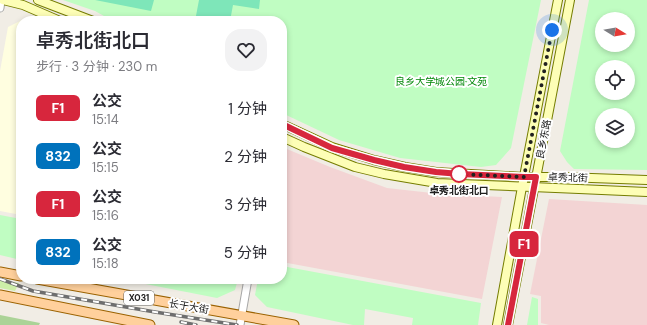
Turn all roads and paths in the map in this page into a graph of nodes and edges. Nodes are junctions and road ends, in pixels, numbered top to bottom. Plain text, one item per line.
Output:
1 (2, 0) edge
2 (38, 0) edge
3 (558, 0) edge
4 (570, 0) edge
5 (0, 8) edge
6 (48, 16) edge
7 (80, 16) edge
8 (287, 126) edge
9 (287, 139) edge
10 (524, 177) junction
11 (536, 177) junction
12 (647, 180) edge
13 (522, 187) junction
14 (534, 187) junction
15 (647, 192) edge
16 (0, 272) edge
17 (16, 275) edge
18 (65, 284) edge
19 (247, 284) edge
20 (0, 295) edge
21 (242, 315) junction
22 (150, 325) edge
23 (240, 325) edge
24 (294, 325) edge
25 (497, 325) edge
26 (508, 325) edge

1 - 5 street
1 - 6 main road
2 - 7 main road
3 - 10 main road, 良乡东路
4 - 11 main road, 良乡东路
8 - 10 main road, 卓秀北街
9 - 13 main road, 卓秀北街
10 - 11 main road, 卓秀北街
10 - 13 main road, 良乡东路
11 - 12 main road, 卓秀北街
11 - 14 main road, 良乡东路
13 - 14 main road, 卓秀北街
13 - 25 main road, 良乡东路
14 - 15 main road, 卓秀北街
14 - 26 main road, 良乡东路
16 - 17 main road
18 - 21 main road, 长于大街 / X031
19 - 21 street
20 - 22 main road, X031
21 - 23 street
21 - 24 main road, 长于大街 / X031

